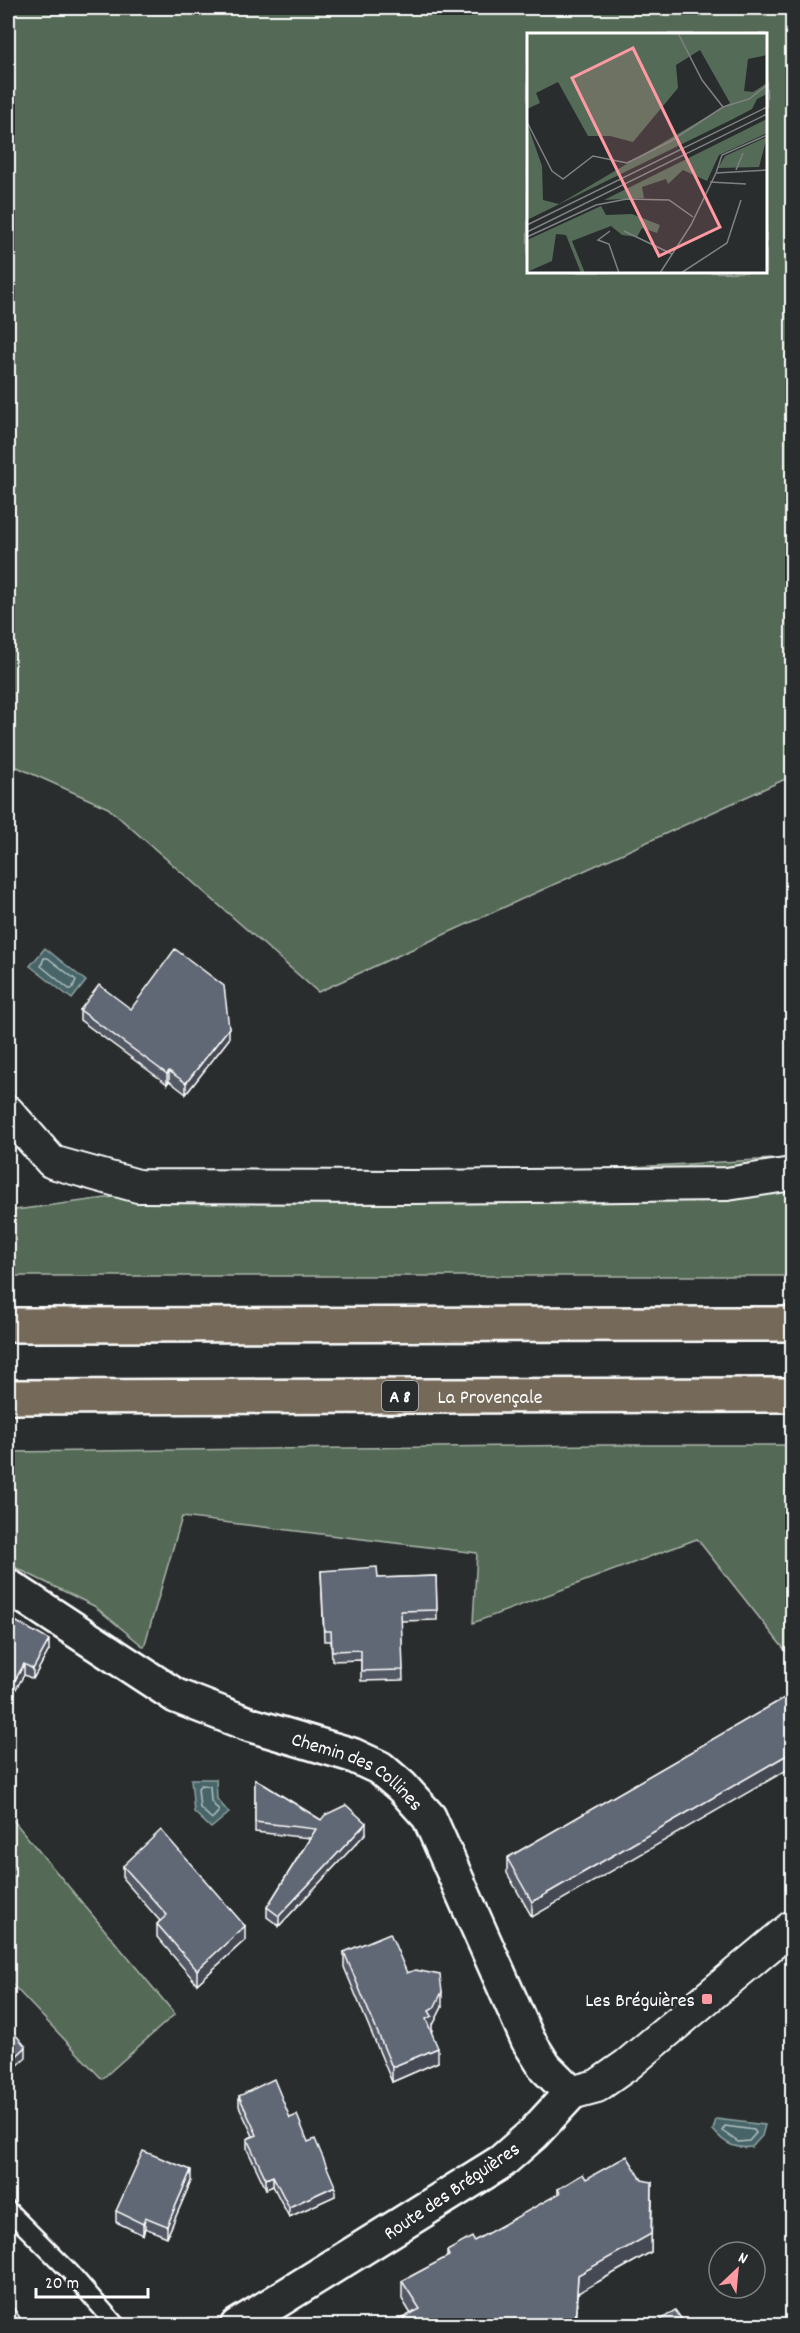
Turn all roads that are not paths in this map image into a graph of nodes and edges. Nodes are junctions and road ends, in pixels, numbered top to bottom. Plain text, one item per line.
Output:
1 (8, 1112) edge
2 (792, 1174) edge
3 (792, 1324) edge
4 (8, 1325) edge
5 (792, 1395) edge
6 (8, 1397) edge
7 (8, 1586) edge
8 (792, 1927) edge
9 (571, 2093) junction
10 (8, 2210) edge
11 (117, 2325) edge
12 (237, 2325) edge

1 - 2 street
3 - 4 highway
5 - 6 highway, La Provençale / A 8
7 - 9 street, Chemin des Collines
8 - 9 street
9 - 12 street, Route des Bréguières
10 - 11 lane

